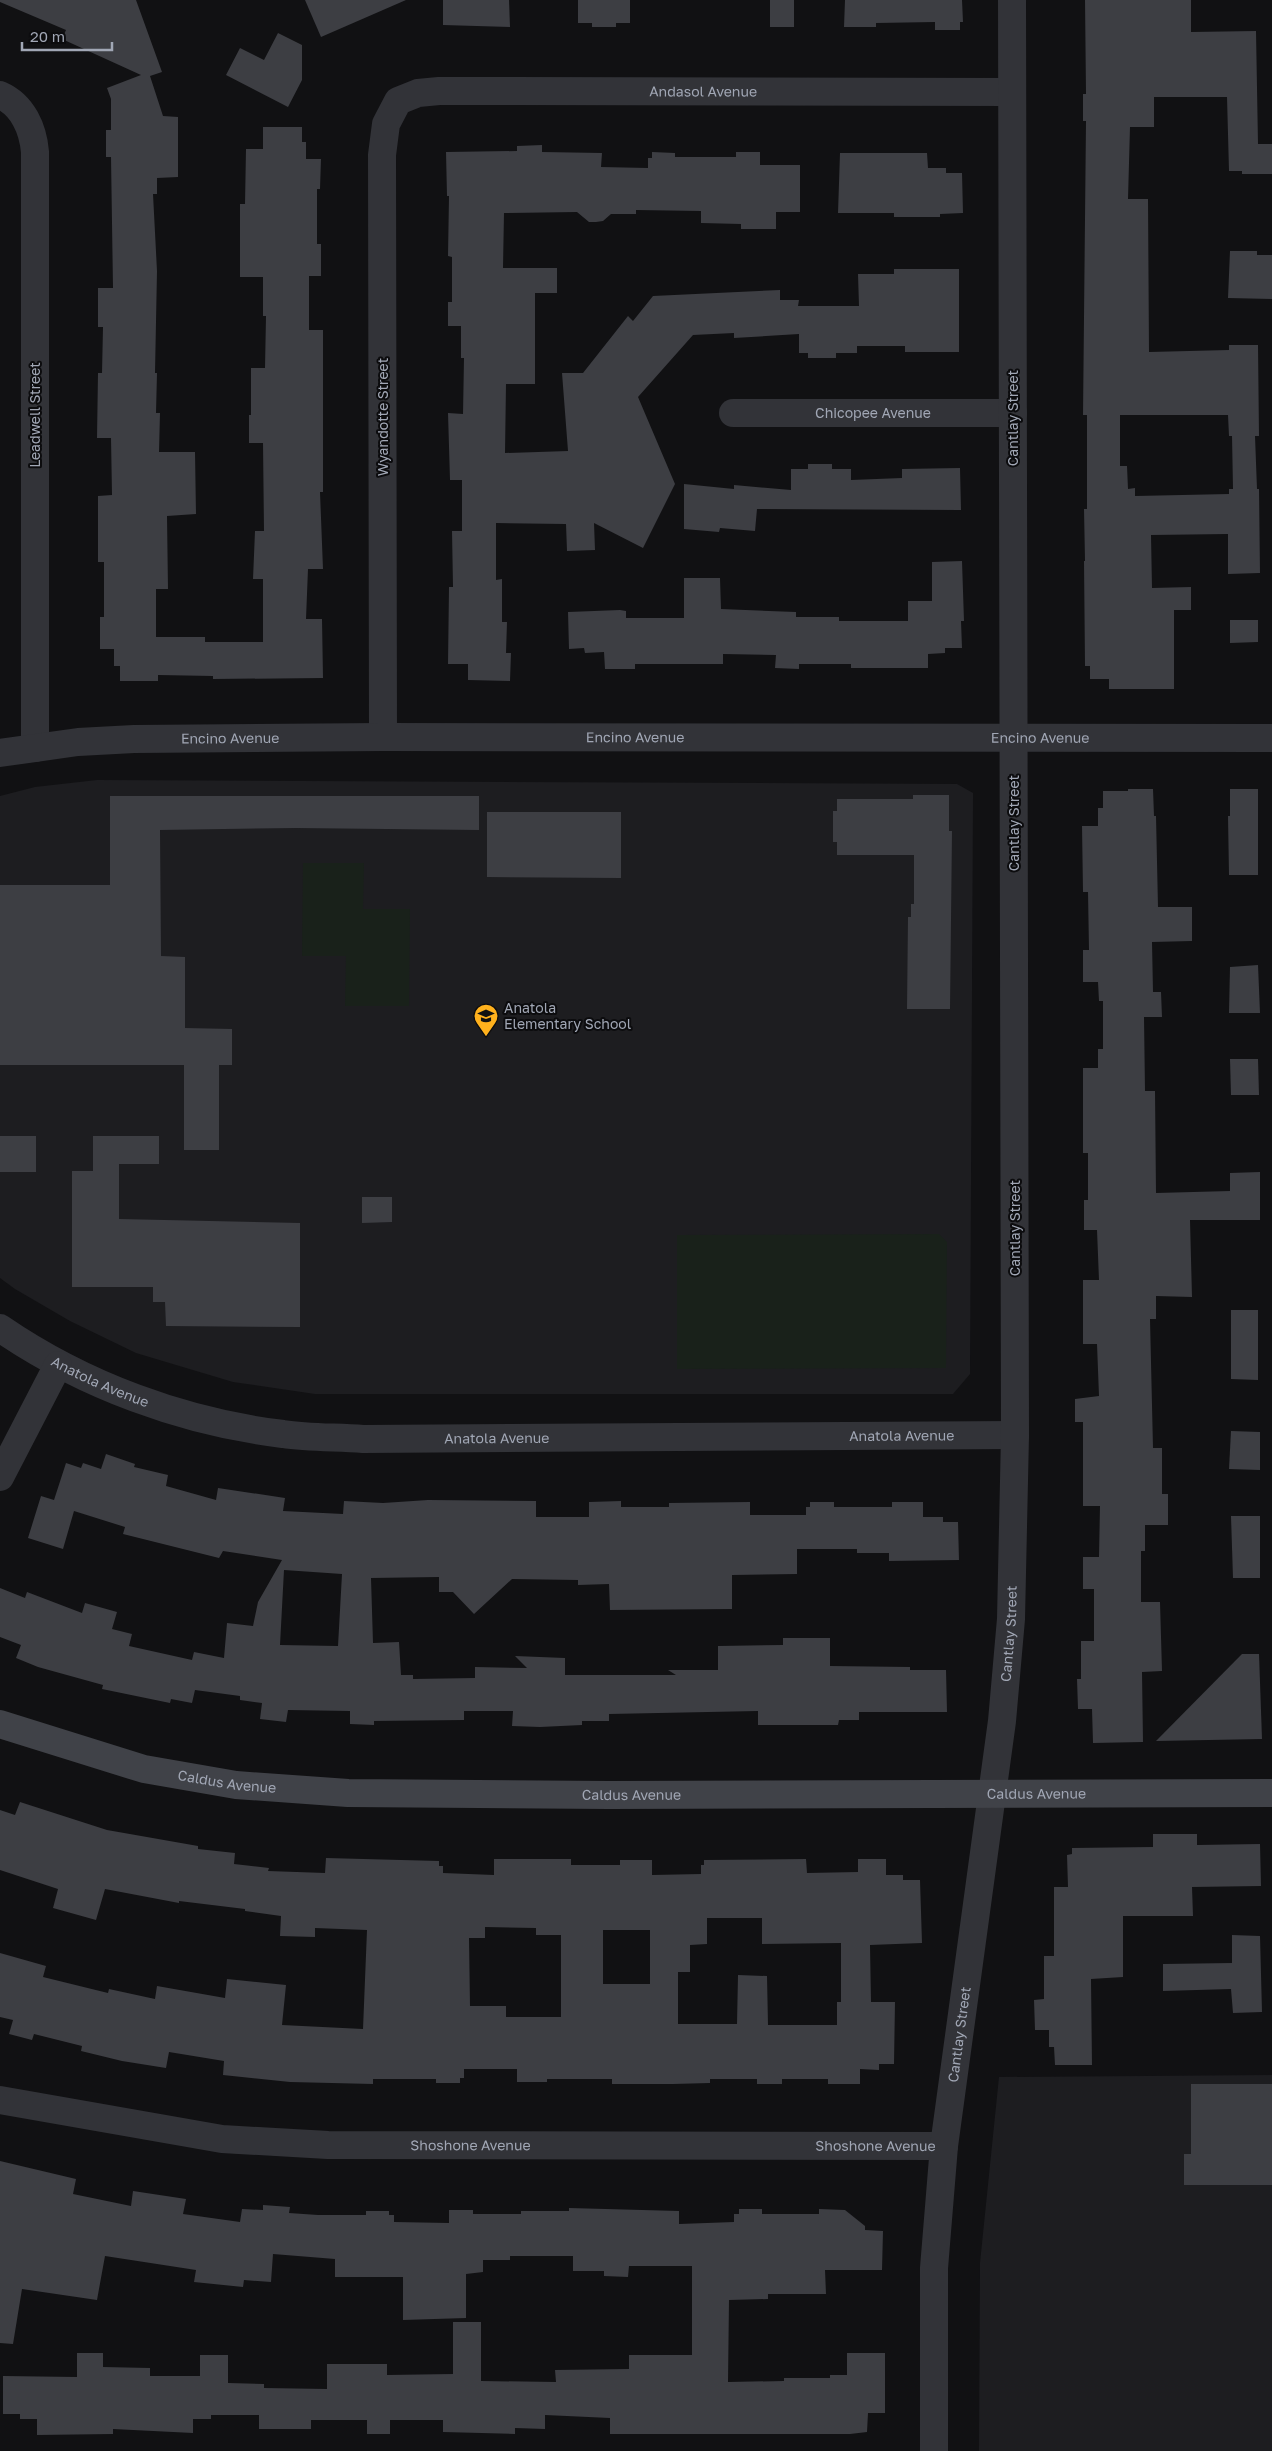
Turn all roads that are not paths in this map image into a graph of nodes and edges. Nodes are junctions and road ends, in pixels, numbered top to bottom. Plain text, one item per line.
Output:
1 (1012, 0) edge
2 (1012, 92) junction
3 (0, 96) edge
4 (398, 101) joint
5 (733, 412) dead end
6 (1014, 412) junction
7 (383, 737) junction
8 (1272, 738) edge
9 (1014, 740) junction
10 (35, 748) junction
11 (0, 753) edge
12 (0, 1328) edge
13 (58, 1365) junction
14 (1015, 1435) junction
15 (0, 1477) edge
16 (0, 1724) edge
17 (992, 1792) junction
18 (1272, 1793) edge
19 (0, 2100) edge
20 (944, 2146) junction
21 (934, 2451) edge

1 - 2 street, Cantlay Street
2 - 4 street, Andasol Avenue
2 - 6 street, Cantlay Street
3 - 10 street, Leadwell Street
4 - 7 street, Wyandotte Street
5 - 6 street, Chicopee Avenue
6 - 9 street, Cantlay Street
7 - 9 street, Encino Avenue
7 - 10 street, Encino Avenue
8 - 9 street, Encino Avenue
9 - 14 street, Cantlay Street
10 - 11 street, Encino Avenue
12 - 13 street, Anatola Avenue
13 - 14 street, Anatola Avenue
13 - 15 street
14 - 17 street, Cantlay Street
16 - 17 street, Caldus Avenue
17 - 18 street, Caldus Avenue
17 - 20 street, Cantlay Street
19 - 20 street, Shoshone Avenue
20 - 21 street, Cantlay Street

